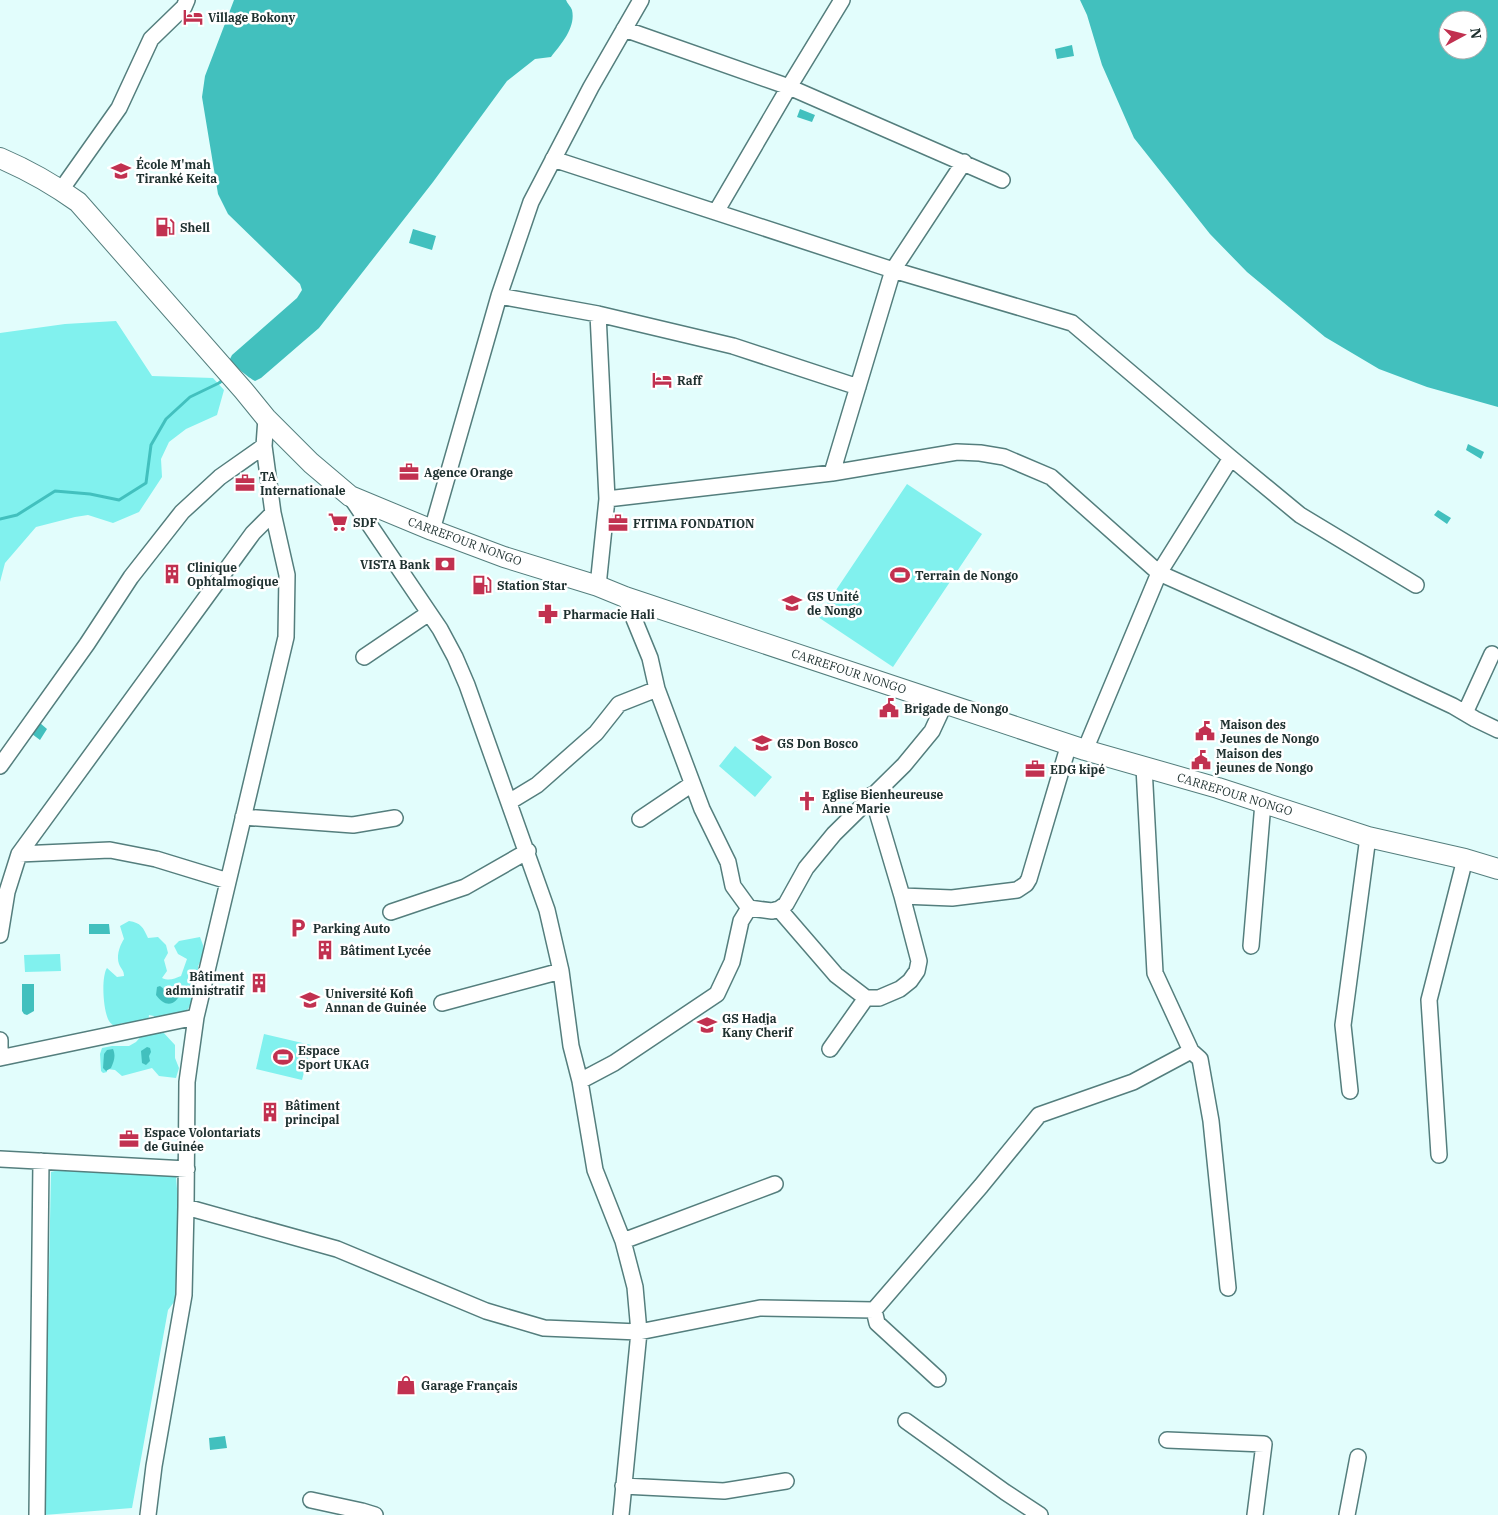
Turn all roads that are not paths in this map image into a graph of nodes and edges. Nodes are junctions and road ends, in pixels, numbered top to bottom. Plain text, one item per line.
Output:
1 (187, 0) edge
2 (641, 0) edge
3 (842, 0) edge
4 (624, 29) junction
5 (789, 87) junction
6 (0, 158) edge
7 (553, 159) junction
8 (964, 162) junction
9 (1002, 180) dead end
10 (61, 190) junction
11 (716, 212) junction
12 (893, 270) junction
13 (499, 296) junction
14 (598, 314) junction
15 (858, 387) junction
16 (266, 418) junction
17 (264, 446) junction
18 (1231, 458) junction
19 (832, 472) junction
20 (350, 496) junction
21 (607, 499) junction
22 (273, 513) junction
23 (432, 530) junction
24 (1159, 573) junction
25 (1416, 585) dead end
26 (598, 586) junction
27 (625, 597) junction
28 (429, 613) junction
29 (1492, 654) dead end
30 (364, 657) dead end
31 (657, 689) junction
32 (945, 703) junction
33 (1465, 713) junction
34 (1498, 730) edge
35 (1077, 747) junction
36 (0, 766) edge
37 (1144, 767) junction
38 (692, 784) junction
39 (872, 795) junction
40 (509, 802) junction
41 (1263, 803) junction
42 (243, 817) junction
43 (395, 818) dead end
44 (640, 819) dead end
45 (1368, 837) junction
46 (528, 851) junction
47 (20, 854) junction
48 (1465, 860) junction
49 (1498, 870) edge
50 (228, 881) junction
51 (902, 896) junction
52 (749, 908) junction
53 (779, 909) junction
54 (391, 912) dead end
55 (0, 935) edge
56 (1251, 946) dead end
57 (562, 972) junction
58 (866, 998) junction
59 (442, 1003) dead end
60 (196, 1017) junction
61 (0, 1040) edge
62 (830, 1049) dead end
63 (1191, 1051) junction
64 (0, 1058) edge
65 (580, 1081) junction
66 (1350, 1092) dead end
67 (1439, 1155) dead end
68 (0, 1159) edge
69 (41, 1161) junction
70 (187, 1169) junction
71 (774, 1184) dead end
72 (186, 1207) junction
73 (623, 1241) junction
74 (1228, 1288) dead end
75 (874, 1310) junction
76 (639, 1332) junction
77 (938, 1379) dead end
78 (906, 1420) dead end
79 (1167, 1440) dead end
80 (1358, 1457) dead end
81 (786, 1481) dead end
82 (623, 1486) junction
83 (311, 1500) dead end
84 (1351, 1514) edge
85 (37, 1515) edge
86 (148, 1515) edge
87 (375, 1515) edge
88 (621, 1515) edge
89 (1040, 1515) edge
90 (1255, 1515) edge

1 - 10 street
2 - 4 street
3 - 5 street
4 - 5 street
4 - 7 street
5 - 8 street
5 - 11 street
6 - 10 main road, CARREFOUR NONGO
7 - 11 street
7 - 13 street
8 - 9 street
8 - 12 street
10 - 16 main road, CARREFOUR NONGO
11 - 12 street
12 - 15 street
12 - 18 street
13 - 14 street
13 - 23 street
14 - 15 street
14 - 21 street
15 - 19 street
16 - 17 street
16 - 20 main road, CARREFOUR NONGO
17 - 22 street
17 - 36 street
18 - 24 street
18 - 25 street
19 - 21 street
19 - 24 street
20 - 23 main road, CARREFOUR NONGO
20 - 28 street
21 - 26 street
22 - 42 street
22 - 47 street
23 - 26 main road, CARREFOUR NONGO
24 - 33 street
24 - 35 street
26 - 27 main road, CARREFOUR NONGO
27 - 31 street
27 - 32 main road, CARREFOUR NONGO
28 - 30 street
28 - 40 street
29 - 33 street
31 - 38 street
31 - 40 street
32 - 35 main road, CARREFOUR NONGO
32 - 39 street
33 - 34 street
35 - 37 main road, CARREFOUR NONGO
35 - 51 street
37 - 41 main road, CARREFOUR NONGO
37 - 63 street
38 - 44 street
38 - 52 street
39 - 51 street
39 - 53 street
40 - 46 street
41 - 45 main road, CARREFOUR NONGO
41 - 56 street
42 - 43 street
42 - 50 street
45 - 48 main road, CARREFOUR NONGO
45 - 66 street
46 - 54 street
46 - 57 street
47 - 50 street
47 - 55 street
48 - 49 main road, CARREFOUR NONGO
48 - 67 street
50 - 60 street
51 - 58 street
52 - 53 street
52 - 65 street
53 - 58 street
57 - 59 street
57 - 65 street
58 - 62 street
60 - 64 street
60 - 70 street
61 - 64 street
63 - 74 street
63 - 75 street
65 - 73 street
68 - 69 street
69 - 70 street
69 - 85 street
70 - 72 street
71 - 73 street
72 - 76 street
72 - 86 street
73 - 76 street
75 - 76 street
75 - 77 street
76 - 82 street
78 - 89 street
79 - 90 street
80 - 84 street
81 - 82 street
82 - 88 street
83 - 87 street

